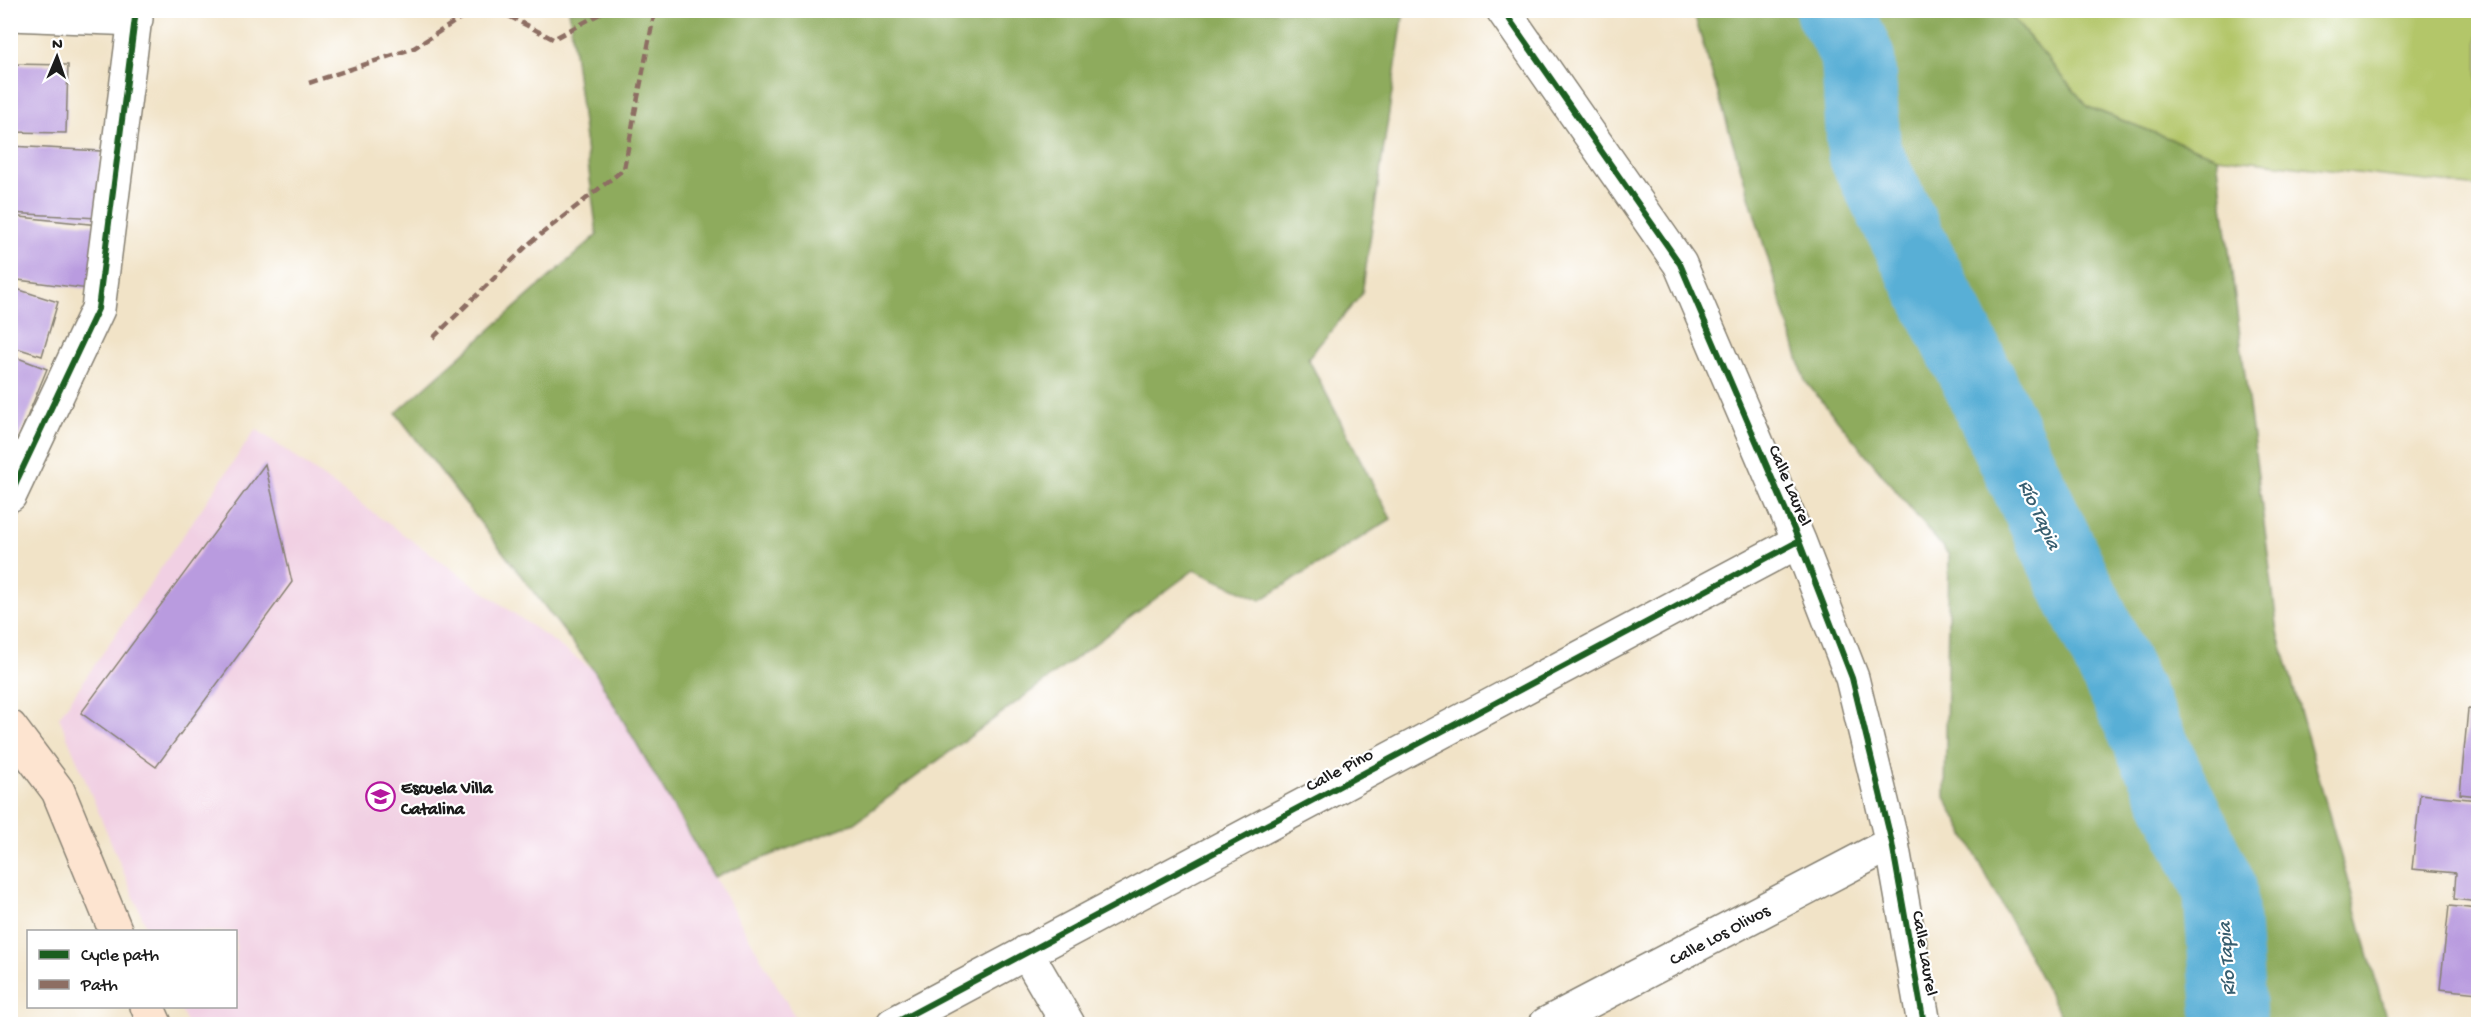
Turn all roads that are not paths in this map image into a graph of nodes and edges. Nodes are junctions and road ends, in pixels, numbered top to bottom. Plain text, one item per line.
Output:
1 (1503, 10) edge
2 (10, 14) edge
3 (136, 15) edge
4 (10, 495) edge
5 (1799, 541) junction
6 (10, 727) edge
7 (1892, 843) junction
8 (115, 930) edge
9 (1026, 952) junction
10 (148, 1008) edge
11 (154, 1024) edge
12 (893, 1024) edge
13 (1068, 1024) edge
14 (1546, 1024) edge
15 (1924, 1024) edge

1 - 5 street, Calle Laurel
2 - 3 street
3 - 4 street
5 - 7 street, Calle Laurel
5 - 9 street, Calle Pino
6 - 8 street
7 - 14 street, Calle Los Olivos
7 - 15 street, Calle Laurel
9 - 12 street, Calle Pino
9 - 13 street
10 - 11 street

